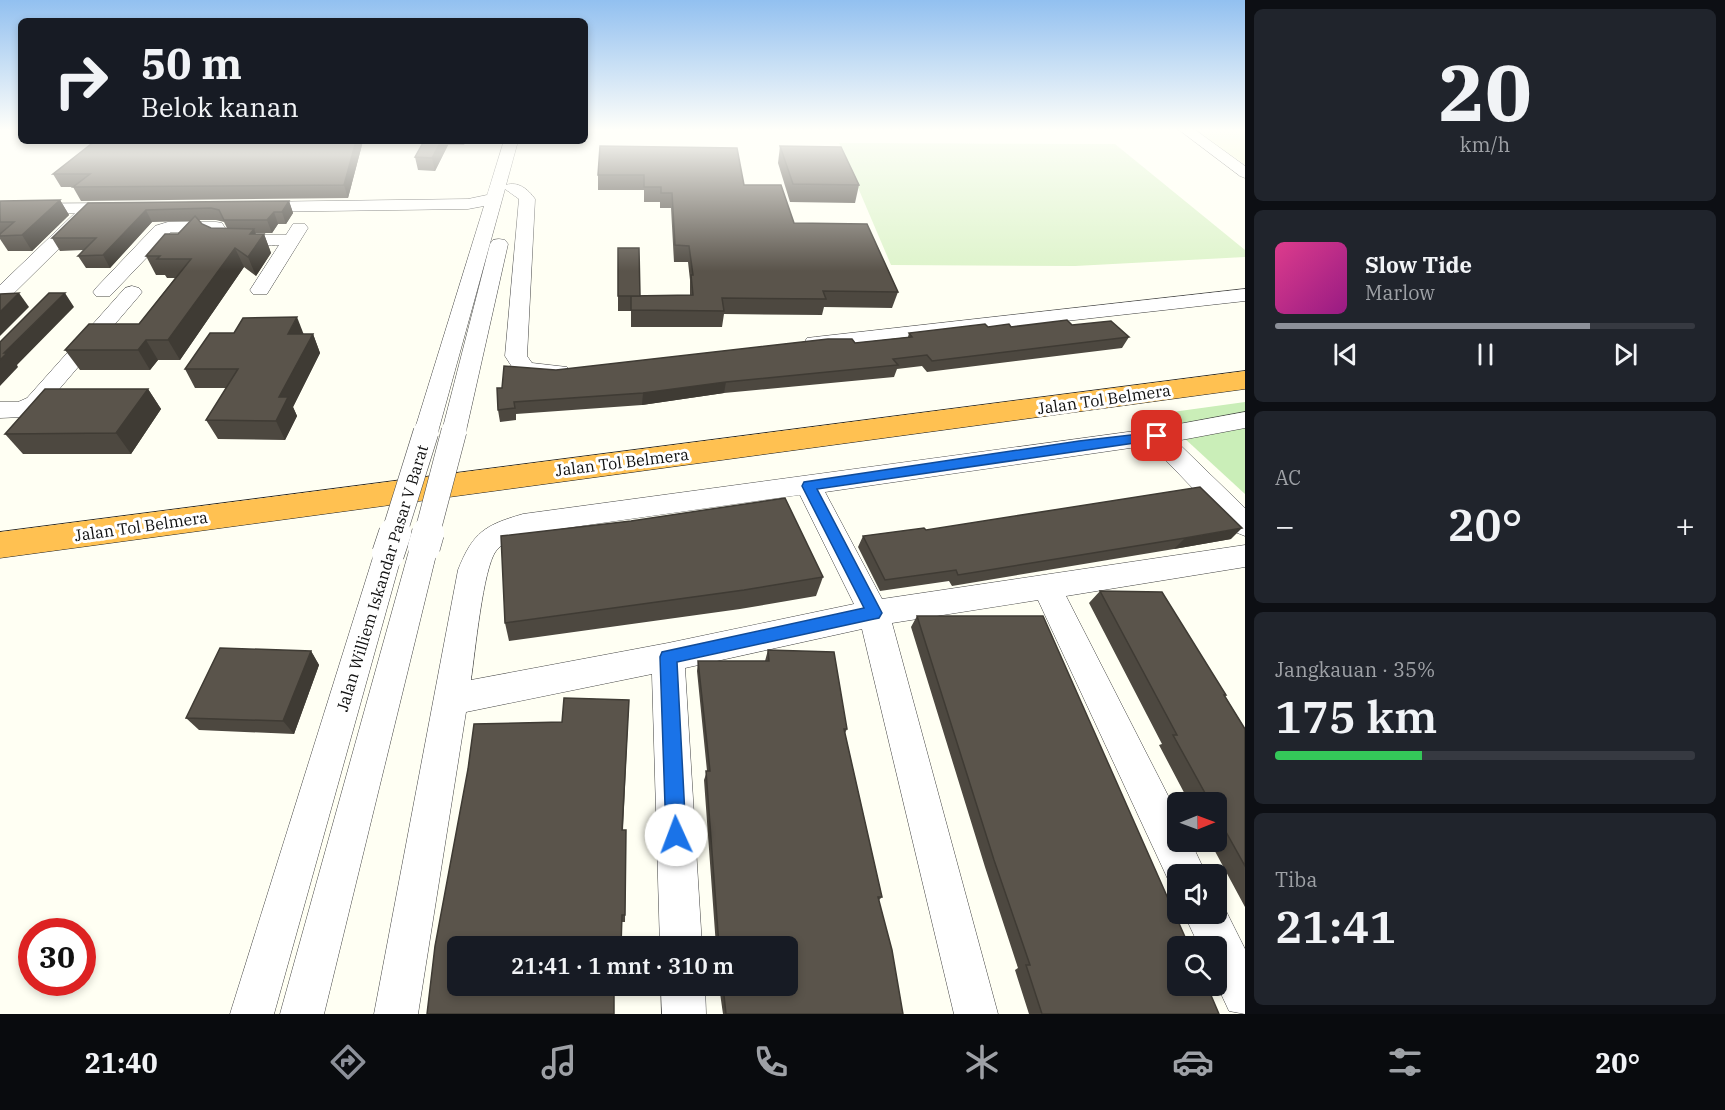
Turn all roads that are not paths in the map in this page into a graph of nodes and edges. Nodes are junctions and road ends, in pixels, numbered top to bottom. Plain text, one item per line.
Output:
1 (501, 176) edge
2 (515, 176) edge
3 (512, 188) junction
4 (494, 199) junction
5 (236, 207) edge
6 (313, 207) junction
7 (0, 208) edge
8 (90, 208) junction
9 (136, 208) edge
10 (292, 240) junction
11 (260, 290) dead end
12 (103, 292) dead end
13 (132, 292) dead end
14 (1245, 295) edge
15 (0, 296) edge
16 (794, 345) edge
17 (1245, 361) edge
18 (580, 369) edge
19 (1245, 380) edge
20 (0, 410) edge
21 (1245, 420) edge
22 (1157, 436) junction
23 (809, 486) junction
24 (0, 523) edge
25 (1245, 525) edge
26 (0, 545) edge
27 (1245, 556) edge
28 (1046, 586) junction
29 (874, 613) junction
30 (668, 657) junction
31 (450, 699) junction
32 (1181, 864) edge
33 (1210, 924) edge
34 (681, 936) edge
35 (1245, 995) edge
36 (683, 996) edge
37 (252, 1014) edge
38 (302, 1014) edge
39 (396, 1014) edge
40 (684, 1014) edge
41 (976, 1014) edge

1 - 4 street, Jalan Williem Iskandar Pasar V Barat
2 - 3 street, Jalan Williem Iskandar Pasar V Barat
3 - 18 street
3 - 38 street, Jalan Williem Iskandar Pasar V Barat, bridge
4 - 6 street
4 - 37 street, Jalan Williem Iskandar Pasar V Barat, bridge
5 - 6 street
6 - 10 street
7 - 8 street
8 - 9 street
8 - 15 street
10 - 11 street
10 - 12 street
13 - 20 street
14 - 16 street
17 - 24 highway, Jalan Tol Belmera
19 - 26 highway, Jalan Tol Belmera
21 - 22 street
22 - 23 street
22 - 25 street
23 - 29 street
23 - 31 street
27 - 28 street
28 - 29 street
28 - 32 street
29 - 30 street
29 - 41 street
30 - 31 street
30 - 34 street
31 - 39 street
33 - 35 street
36 - 40 street

